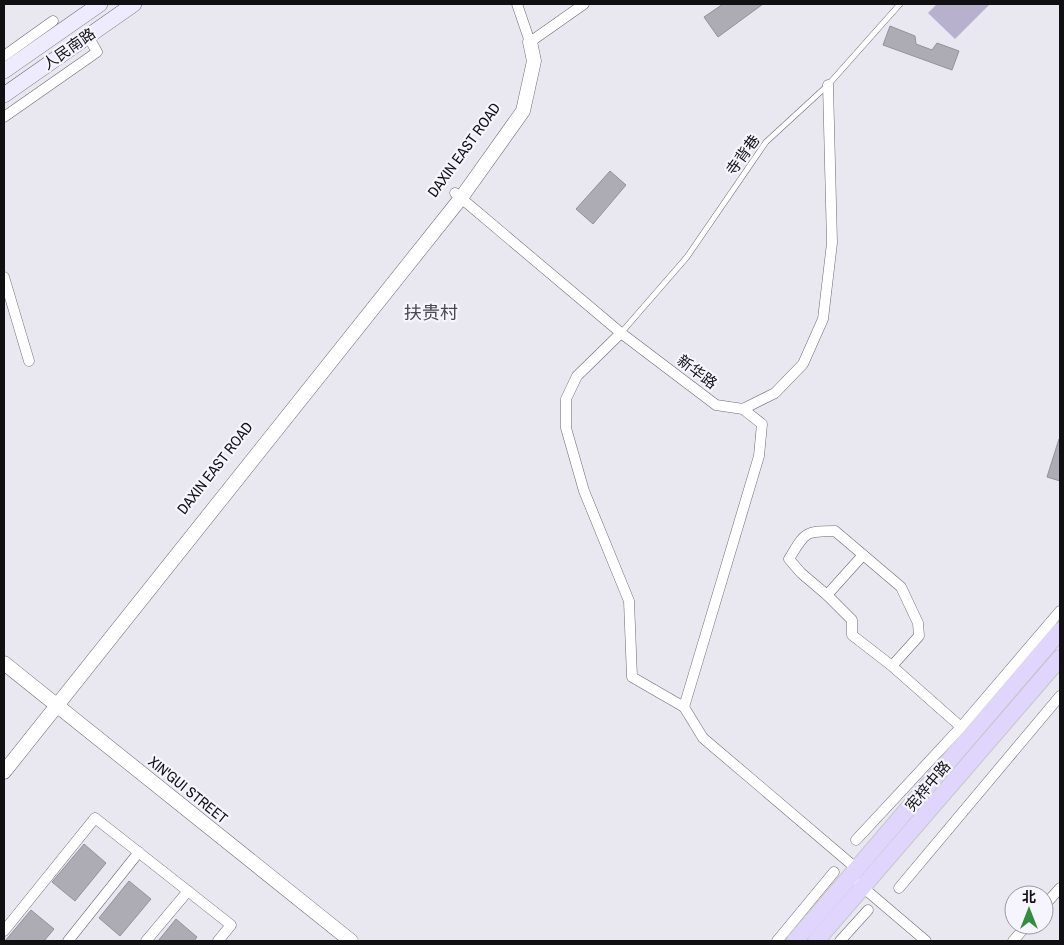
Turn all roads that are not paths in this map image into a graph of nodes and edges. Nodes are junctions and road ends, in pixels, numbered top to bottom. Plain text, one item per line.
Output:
1 (100, 4) edge
2 (134, 4) edge
3 (517, 4) edge
4 (584, 4) edge
5 (900, 4) edge
6 (53, 21) dead end
7 (88, 36) junction
8 (530, 42) junction
9 (4, 56) edge
10 (4, 71) edge
11 (828, 85) junction
12 (4, 94) edge
13 (4, 117) edge
14 (458, 195) junction
15 (4, 277) edge
16 (621, 333) junction
17 (28, 361) dead end
18 (743, 409) junction
19 (863, 555) junction
20 (827, 594) junction
21 (1060, 611) edge
22 (1060, 631) edge
23 (1060, 658) edge
24 (4, 663) edge
25 (892, 666) junction
26 (4, 674) edge
27 (1060, 696) edge
28 (51, 707) junction
29 (684, 707) junction
30 (961, 727) junction
31 (4, 759) edge
32 (4, 772) edge
33 (856, 840) dead end
34 (139, 852) junction
35 (834, 872) dead end
36 (857, 878) junction
37 (899, 888) dead end
38 (188, 890) junction
39 (868, 910) dead end
40 (4, 931) edge
41 (68, 941) edge
42 (146, 941) edge
43 (218, 941) edge
44 (337, 941) edge
45 (351, 941) edge
46 (776, 941) edge
47 (795, 941) edge
48 (816, 941) edge
49 (840, 941) edge
50 (926, 941) edge

1 - 10 main road, 人民南路
2 - 7 main road, 人民南路
3 - 8 street
4 - 8 street
5 - 11 lane, 寺背巷
6 - 9 street
7 - 12 main road, 人民南路
7 - 13 street
8 - 14 street, DAXIN EAST ROAD
11 - 16 lane, 寺背巷
11 - 18 street
14 - 16 street, 新华路
14 - 28 street, DAXIN EAST ROAD
15 - 17 street
16 - 18 street, 新华路
16 - 29 street
18 - 29 street
19 - 20 street
19 - 20 street
19 - 25 street
20 - 25 street
21 - 30 street
22 - 36 main road, 宪梓中路
23 - 36 main road, 宪梓中路
24 - 28 street, XIN'GUI STREET
25 - 30 street
26 - 28 street, XIN'GUI STREET
27 - 37 street
28 - 31 street
28 - 32 street
28 - 44 street, XIN'GUI STREET
28 - 45 street, XIN'GUI STREET
29 - 36 street
30 - 33 street
34 - 38 street
34 - 40 street
34 - 41 street
35 - 46 street
36 - 47 main road, 宪梓中路
36 - 48 main road, 宪梓中路
36 - 50 street
38 - 42 street
38 - 43 street
39 - 49 street

